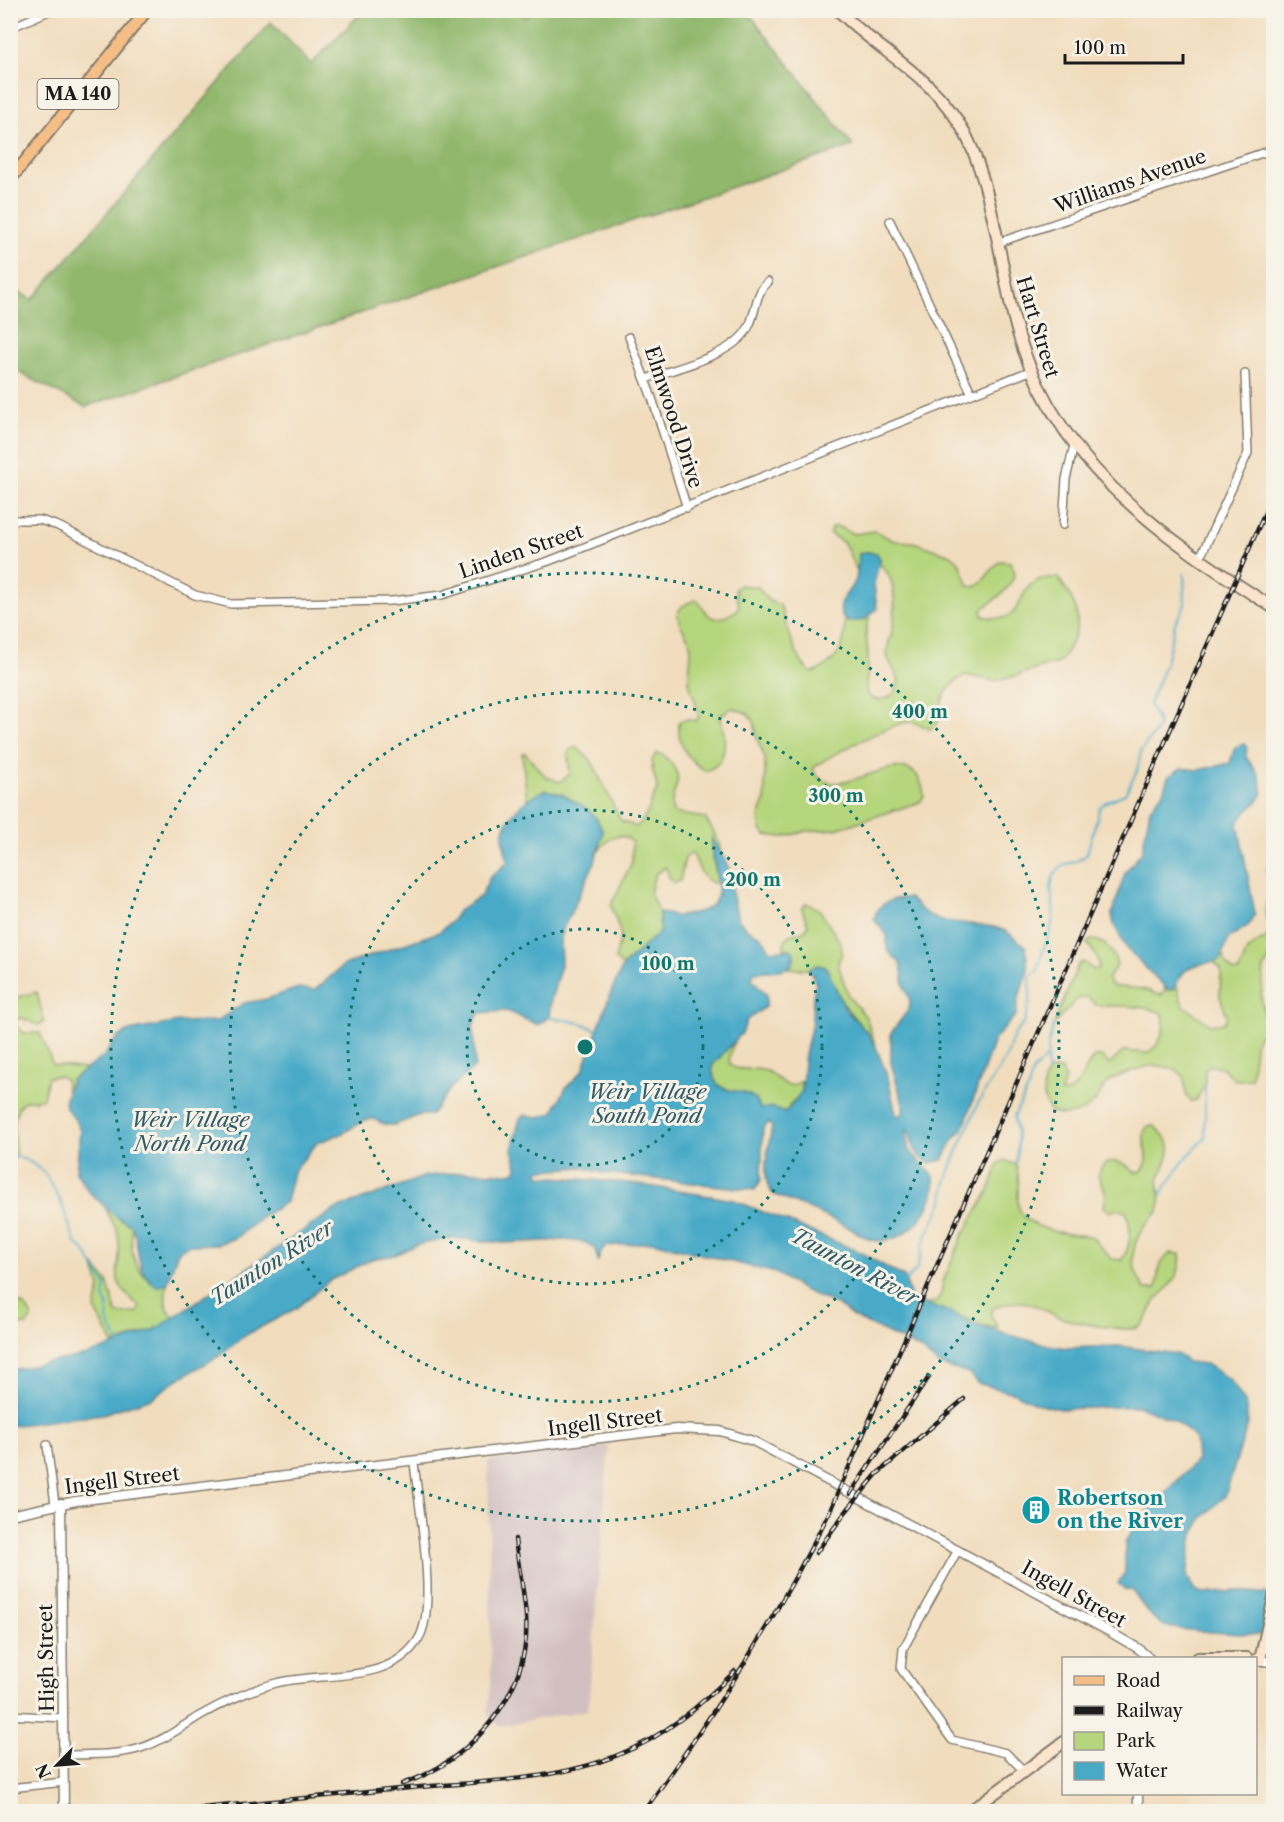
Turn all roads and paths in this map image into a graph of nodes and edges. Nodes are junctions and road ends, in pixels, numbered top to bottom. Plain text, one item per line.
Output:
1 (51, 10) edge
2 (147, 10) edge
3 (838, 10) edge
4 (10, 28) edge
5 (1274, 149) edge
6 (10, 180) edge
7 (890, 221) dead end
8 (997, 243) junction
9 (768, 282) dead end
10 (629, 337) dead end
11 (1030, 371) junction
12 (1245, 374) dead end
13 (646, 379) junction
14 (972, 394) junction
15 (1074, 446) junction
16 (687, 508) junction
17 (10, 520) edge
18 (1063, 525) dead end
19 (1200, 558) junction
20 (1274, 608) edge
21 (47, 1445) dead end
22 (414, 1462) junction
23 (58, 1504) junction
24 (10, 1515) edge
25 (958, 1550) junction
26 (1274, 1597) edge
27 (1147, 1657) edge
28 (1258, 1660) edge
29 (1274, 1663) edge
30 (10, 1715) edge
31 (63, 1718) junction
32 (1062, 1743) edge
33 (63, 1755) junction
34 (1024, 1771) junction
35 (64, 1782) junction
36 (10, 1788) edge
37 (1138, 1795) edge
38 (64, 1812) edge
39 (969, 1812) edge
40 (1138, 1812) edge

1 - 4 street
2 - 6 main road, MA 140
3 - 8 main road, Hart Street
5 - 8 street, Williams Avenue
7 - 14 street
8 - 11 main road, Hart Street
9 - 13 street
10 - 13 street, Elmwood Drive
11 - 14 street, Linden Street
11 - 15 main road, Hart Street
12 - 19 street
13 - 16 street, Elmwood Drive
14 - 16 street, Linden Street
15 - 18 street
15 - 19 main road, Hart Street
16 - 17 street, Linden Street
19 - 20 main road, Hart Street
21 - 23 street
22 - 23 street, Ingell Street
22 - 25 street, Ingell Street
22 - 33 street
23 - 24 street, Ingell Street
23 - 31 street, High Street
25 - 27 street, Ingell Street
25 - 34 street
26 - 28 main road
28 - 29 street
30 - 31 street
31 - 33 street, High Street
32 - 34 main road
33 - 35 street, High Street
34 - 39 main road
35 - 36 street
35 - 38 street, High Street
37 - 40 street

